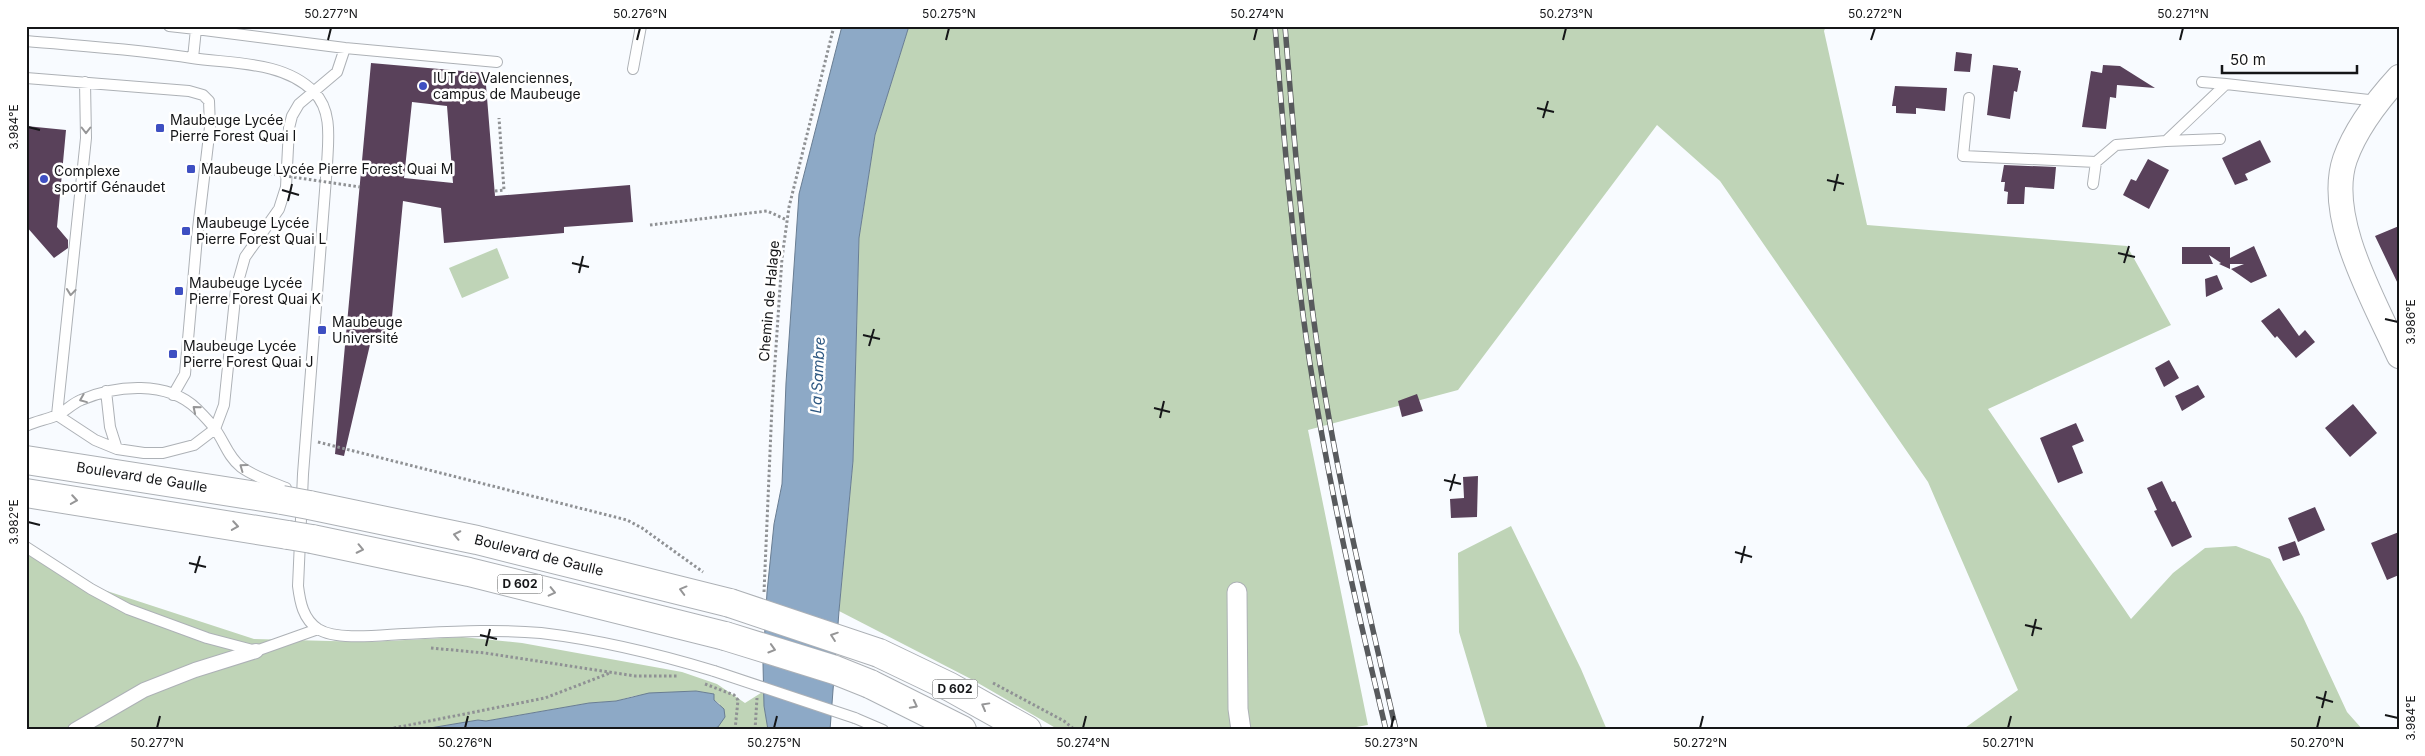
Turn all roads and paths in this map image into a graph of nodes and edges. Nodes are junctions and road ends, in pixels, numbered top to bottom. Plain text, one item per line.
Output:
1 (169, 26) edge
2 (641, 26) edge
3 (834, 26) edge
4 (196, 29) junction
5 (221, 29) edge
6 (26, 41) edge
7 (345, 48) junction
8 (193, 58) junction
9 (497, 62) dead end
10 (633, 69) dead end
11 (2399, 76) edge
12 (26, 78) edge
13 (85, 82) junction
14 (2202, 82) dead end
15 (2226, 84) junction
16 (315, 92) junction
17 (1969, 98) dead end
18 (2378, 100) junction
19 (499, 118) dead end
20 (2220, 139) dead end
21 (2166, 141) junction
22 (2096, 162) junction
23 (205, 164) junction
24 (2093, 184) dead end
25 (360, 187) dead end
26 (495, 191) dead end
27 (787, 220) junction
28 (650, 225) dead end
29 (2399, 356) edge
30 (106, 391) junction
31 (173, 395) junction
32 (57, 416) junction
33 (26, 426) edge
34 (215, 429) junction
35 (306, 439) junction
36 (118, 449) junction
37 (26, 460) edge
38 (26, 493) edge
39 (284, 494) junction
40 (26, 547) edge
41 (709, 575) dead end
42 (764, 583) dead end
43 (1237, 592) dead end
44 (318, 629) junction
45 (425, 648) dead end
46 (256, 651) junction
47 (611, 673) junction
48 (683, 677) dead end
49 (697, 681) dead end
50 (75, 730) edge
51 (384, 730) edge
52 (735, 730) edge
53 (883, 730) edge
54 (962, 730) edge
55 (1027, 730) edge
56 (1241, 730) edge

1 - 4 lane
2 - 10 lane
3 - 27 path, Chemin de Halage
4 - 5 lane
4 - 8 lane
5 - 7 lane
6 - 8 lane
7 - 9 lane
7 - 16 lane
8 - 16 lane
11 - 18 street
12 - 13 lane
13 - 23 lane
13 -> 32 lane
14 - 15 lane
15 - 18 lane
15 - 21 lane
16 - 34 lane
16 - 35 lane
17 - 22 lane
18 - 29 street
19 - 26 path
20 - 21 lane
21 - 22 lane
22 - 24 lane
23 - 25 path, bridge
23 - 31 lane
27 - 28 path
27 - 42 path, Chemin de Halage
30 - 31 lane
30 -> 32 lane
30 - 36 lane
34 -> 31 lane
32 - 33 lane
32 - 36 lane
34 - 36 lane
39 -> 34 lane
35 - 41 path
35 - 44 lane
37 - 39 main road, Boulevard de Gaulle / D 602
38 -> 54 main road, D 602, bridge
55 -> 39 main road, Boulevard de Gaulle / D 602, bridge
40 - 46 lane
43 - 56 street
44 - 46 lane
44 - 53 lane, bridge
45 - 47 path
46 - 50 street
47 - 48 path
47 - 51 path
49 - 52 path

